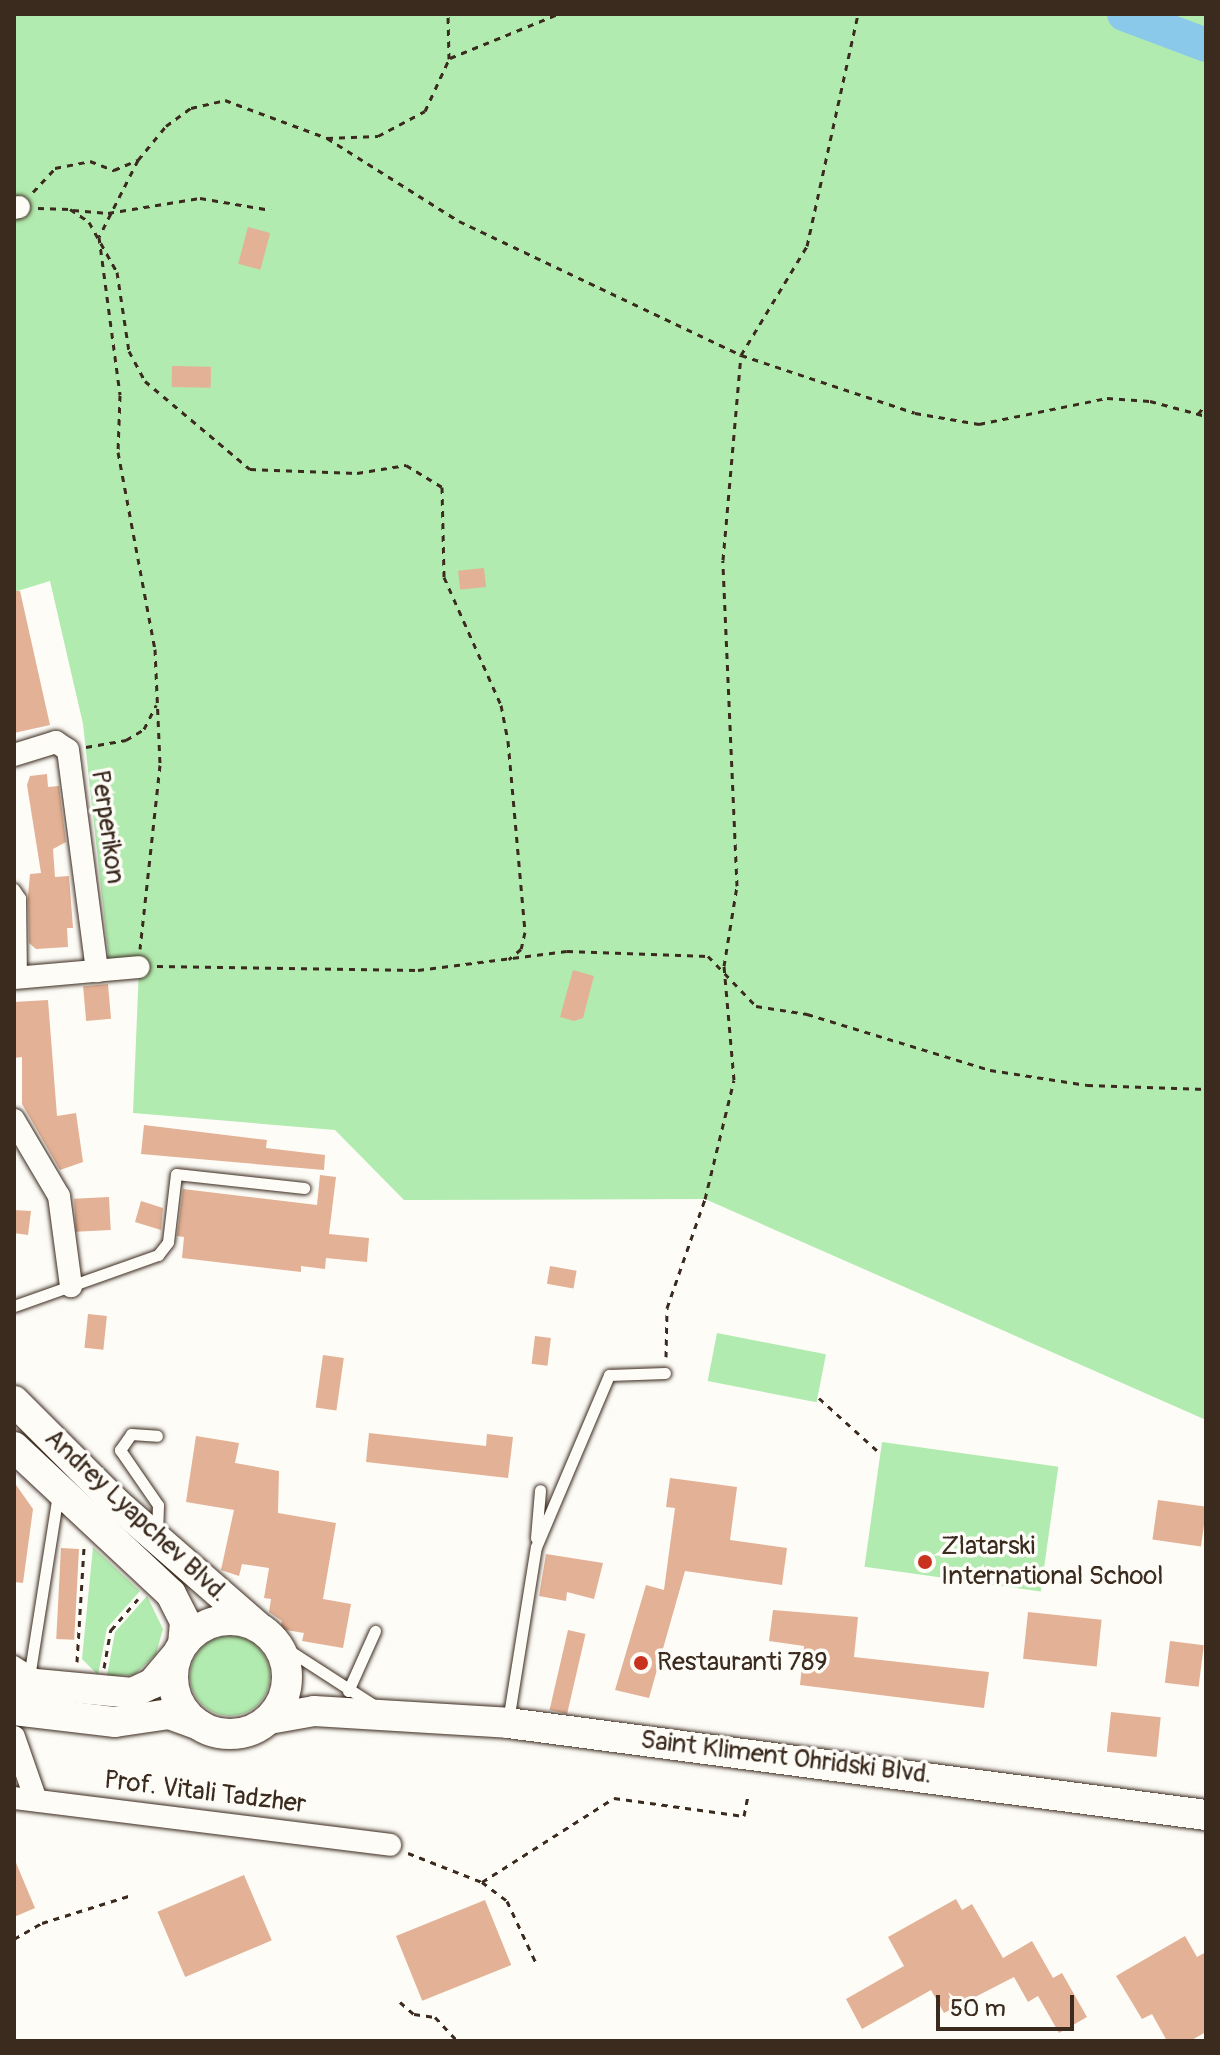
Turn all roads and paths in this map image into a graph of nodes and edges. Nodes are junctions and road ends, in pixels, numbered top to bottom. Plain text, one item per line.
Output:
1 (448, 14) edge
2 (558, 14) edge
3 (858, 14) edge
4 (449, 59) junction
5 (327, 138) junction
6 (138, 160) junction
7 (16, 208) edge
8 (70, 209) junction
9 (271, 210) dead end
10 (108, 213) junction
11 (99, 237) junction
12 (741, 355) junction
13 (1206, 404) edge
14 (1198, 414) junction
15 (1206, 416) edge
16 (157, 702) junction
17 (68, 750) junction
18 (14, 755) edge
19 (14, 889) edge
20 (507, 960) junction
21 (724, 966) junction
22 (139, 967) junction
23 (97, 971) junction
24 (17, 978) edge
25 (1206, 1089) edge
26 (14, 1120) edge
27 (304, 1188) dead end
28 (71, 1286) junction
29 (14, 1306) edge
30 (665, 1373) joint
31 (819, 1398) dead end
32 (14, 1401) edge
33 (157, 1436) dead end
34 (14, 1447) edge
35 (881, 1454) dead end
36 (540, 1490) dead end
37 (58, 1491) junction
38 (85, 1534) dead end
39 (155, 1538) junction
40 (536, 1547) junction
41 (147, 1589) dead end
42 (375, 1631) dead end
43 (273, 1644) junction
44 (180, 1649) junction
45 (14, 1661) edge
46 (69, 1676) junction
47 (22, 1677) edge
48 (102, 1679) dead end
49 (356, 1702) junction
50 (14, 1710) edge
51 (269, 1719) junction
52 (14, 1723) edge
53 (508, 1723) junction
54 (199, 1725) junction
55 (14, 1737) edge
56 (748, 1795) dead end
57 (25, 1799) edge
58 (1206, 1815) edge
59 (390, 1845) joint
60 (482, 1882) junction
61 (132, 1895) dead end
62 (14, 1939) edge
63 (536, 1963) dead end
64 (400, 2002) dead end
65 (457, 2041) edge

1 - 4 path
2 - 4 path
3 - 12 path
4 - 5 path
5 - 6 path
5 - 12 path
6 - 7 path
6 - 10 path
7 - 8 path
8 - 10 path
8 - 11 path
9 - 10 path
10 - 11 path
11 - 16 path
11 - 20 path
12 - 14 path
12 - 21 path
13 - 14 path
14 - 15 path
16 - 17 path
16 - 22 path
17 - 18 street, Perperikon
17 - 23 street, Perperikon
19 - 24 lane
20 - 21 path
20 - 22 path
21 - 25 path
21 - 30 path
22 - 23 street
23 - 24 street
26 - 28 street
27 - 28 lane
28 - 29 lane
30 - 40 lane
31 - 35 path
32 - 39 main road, Andrey Lyapchev Blvd.
33 - 39 lane
34 - 37 main road, Andrey Lyapchev Blvd.
36 - 40 lane
37 - 44 main road, Andrey Lyapchev Blvd.
37 - 47 lane
38 - 46 path
39 - 43 main road, Andrey Lyapchev Blvd.
40 - 53 lane
41 - 48 path
42 - 49 lane
43 - 44 main road
43 - 49 main road, Saint Kliment Ohridski Blvd.
43 - 51 main road
44 - 46 main road
44 - 54 main road
45 - 47 lane
46 - 47 main road
49 - 51 main road, Saint Kliment Ohridski Blvd.
49 - 53 main road, Saint Kliment Ohridski Blvd.
50 - 52 street
50 - 54 main road
51 - 54 main road
53 - 58 main road, Saint Kliment Ohridski Blvd.
55 - 57 street
56 - 60 path
57 - 59 street, Prof. Vitali Tadzher
59 - 60 path
60 - 63 path
61 - 62 path
64 - 65 path

